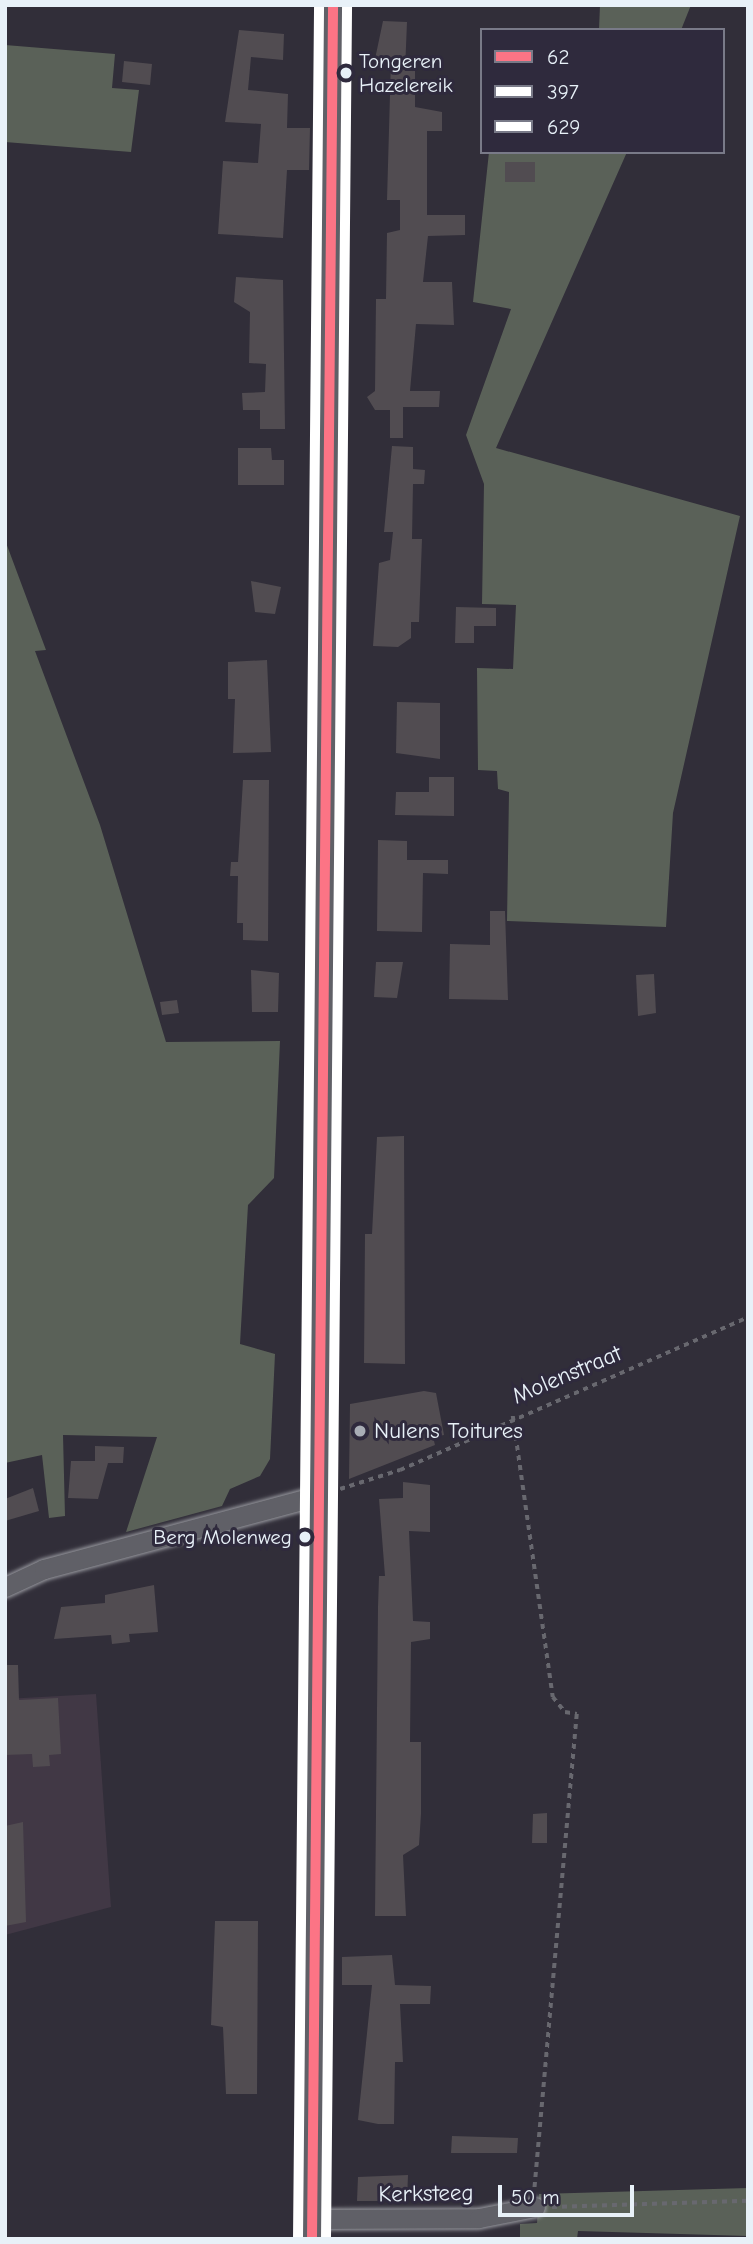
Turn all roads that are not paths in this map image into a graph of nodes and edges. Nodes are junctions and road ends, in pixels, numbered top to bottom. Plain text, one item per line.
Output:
1 (333, 5) edge
2 (321, 1495) junction
3 (5, 1587) edge
4 (535, 2207) road end
5 (312, 2229) edge

1 - 2 main road
2 - 3 street
2 - 5 main road
4 - 5 street, Kerksteeg

